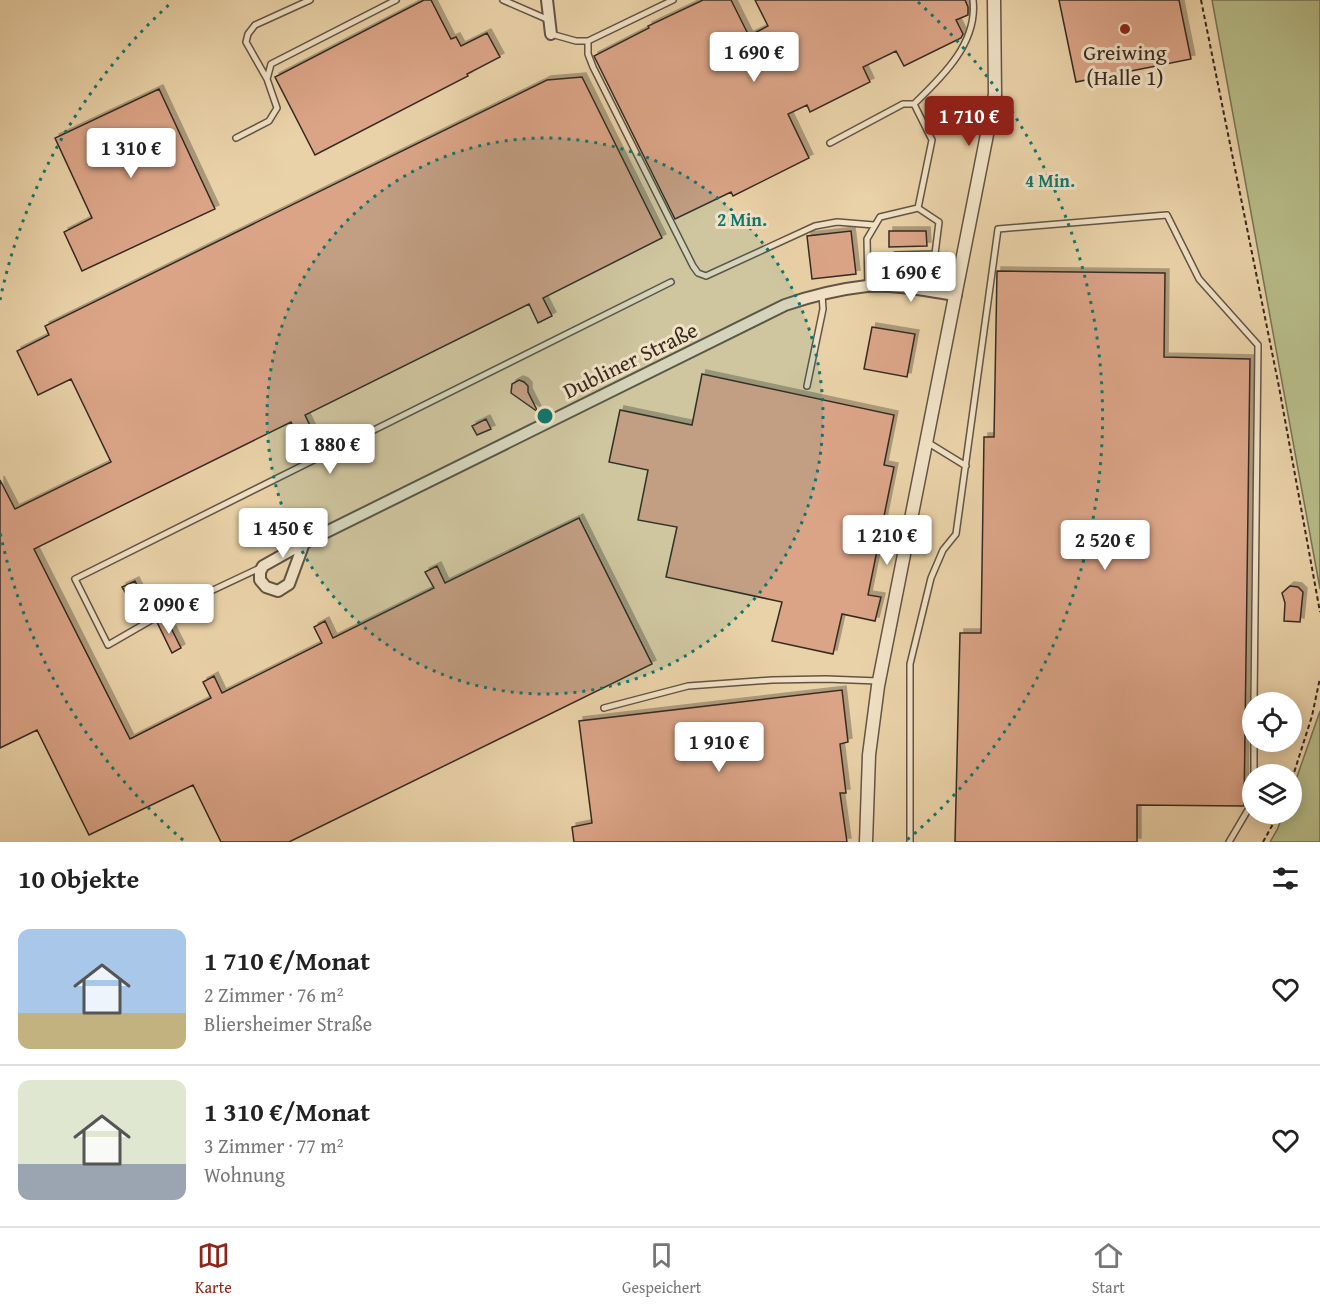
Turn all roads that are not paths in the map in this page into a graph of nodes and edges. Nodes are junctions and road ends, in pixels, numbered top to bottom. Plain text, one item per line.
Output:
1 (310, 0) edge
2 (396, 0) edge
3 (503, 0) edge
4 (547, 0) edge
5 (674, 0) edge
6 (973, 0) edge
7 (994, 0) edge
8 (510, 2) edge
9 (549, 20) junction
10 (551, 34) joint
11 (588, 41) junction
12 (267, 79) junction
13 (914, 104) junction
14 (236, 138) dead end
15 (830, 143) dead end
16 (918, 208) junction
17 (874, 225) junction
18 (896, 255) dead end
19 (671, 282) dead end
20 (868, 286) junction
21 (822, 295) junction
22 (956, 295) junction
23 (807, 386) dead end
24 (927, 442) junction
25 (966, 466) junction
26 (304, 543) junction
27 (263, 566) junction
28 (879, 681) junction
29 (1254, 692) edge
30 (604, 708) dead end
31 (1242, 820) edge
32 (866, 842) edge
33 (910, 842) edge
34 (1229, 842) edge

1 - 12 lane
2 - 12 lane
3 - 8 lane
4 - 9 street
5 - 11 lane
6 - 13 lane
7 - 22 street
8 - 9 lane
9 - 10 street
10 - 11 lane
11 - 17 lane
12 - 14 lane
13 - 15 lane
13 - 16 lane
16 - 17 lane
16 - 18 lane
17 - 20 lane
19 - 27 lane
20 - 21 street, Dubliner Straße
20 - 22 street, Dubliner Straße
21 - 23 lane
21 - 26 street, Dubliner Straße
22 - 24 street
24 - 25 lane
24 - 28 street
25 - 29 lane
25 - 33 lane
26 - 27 street, Dubliner Straße
26 - 27 street
28 - 30 lane
28 - 32 street
31 - 34 lane

